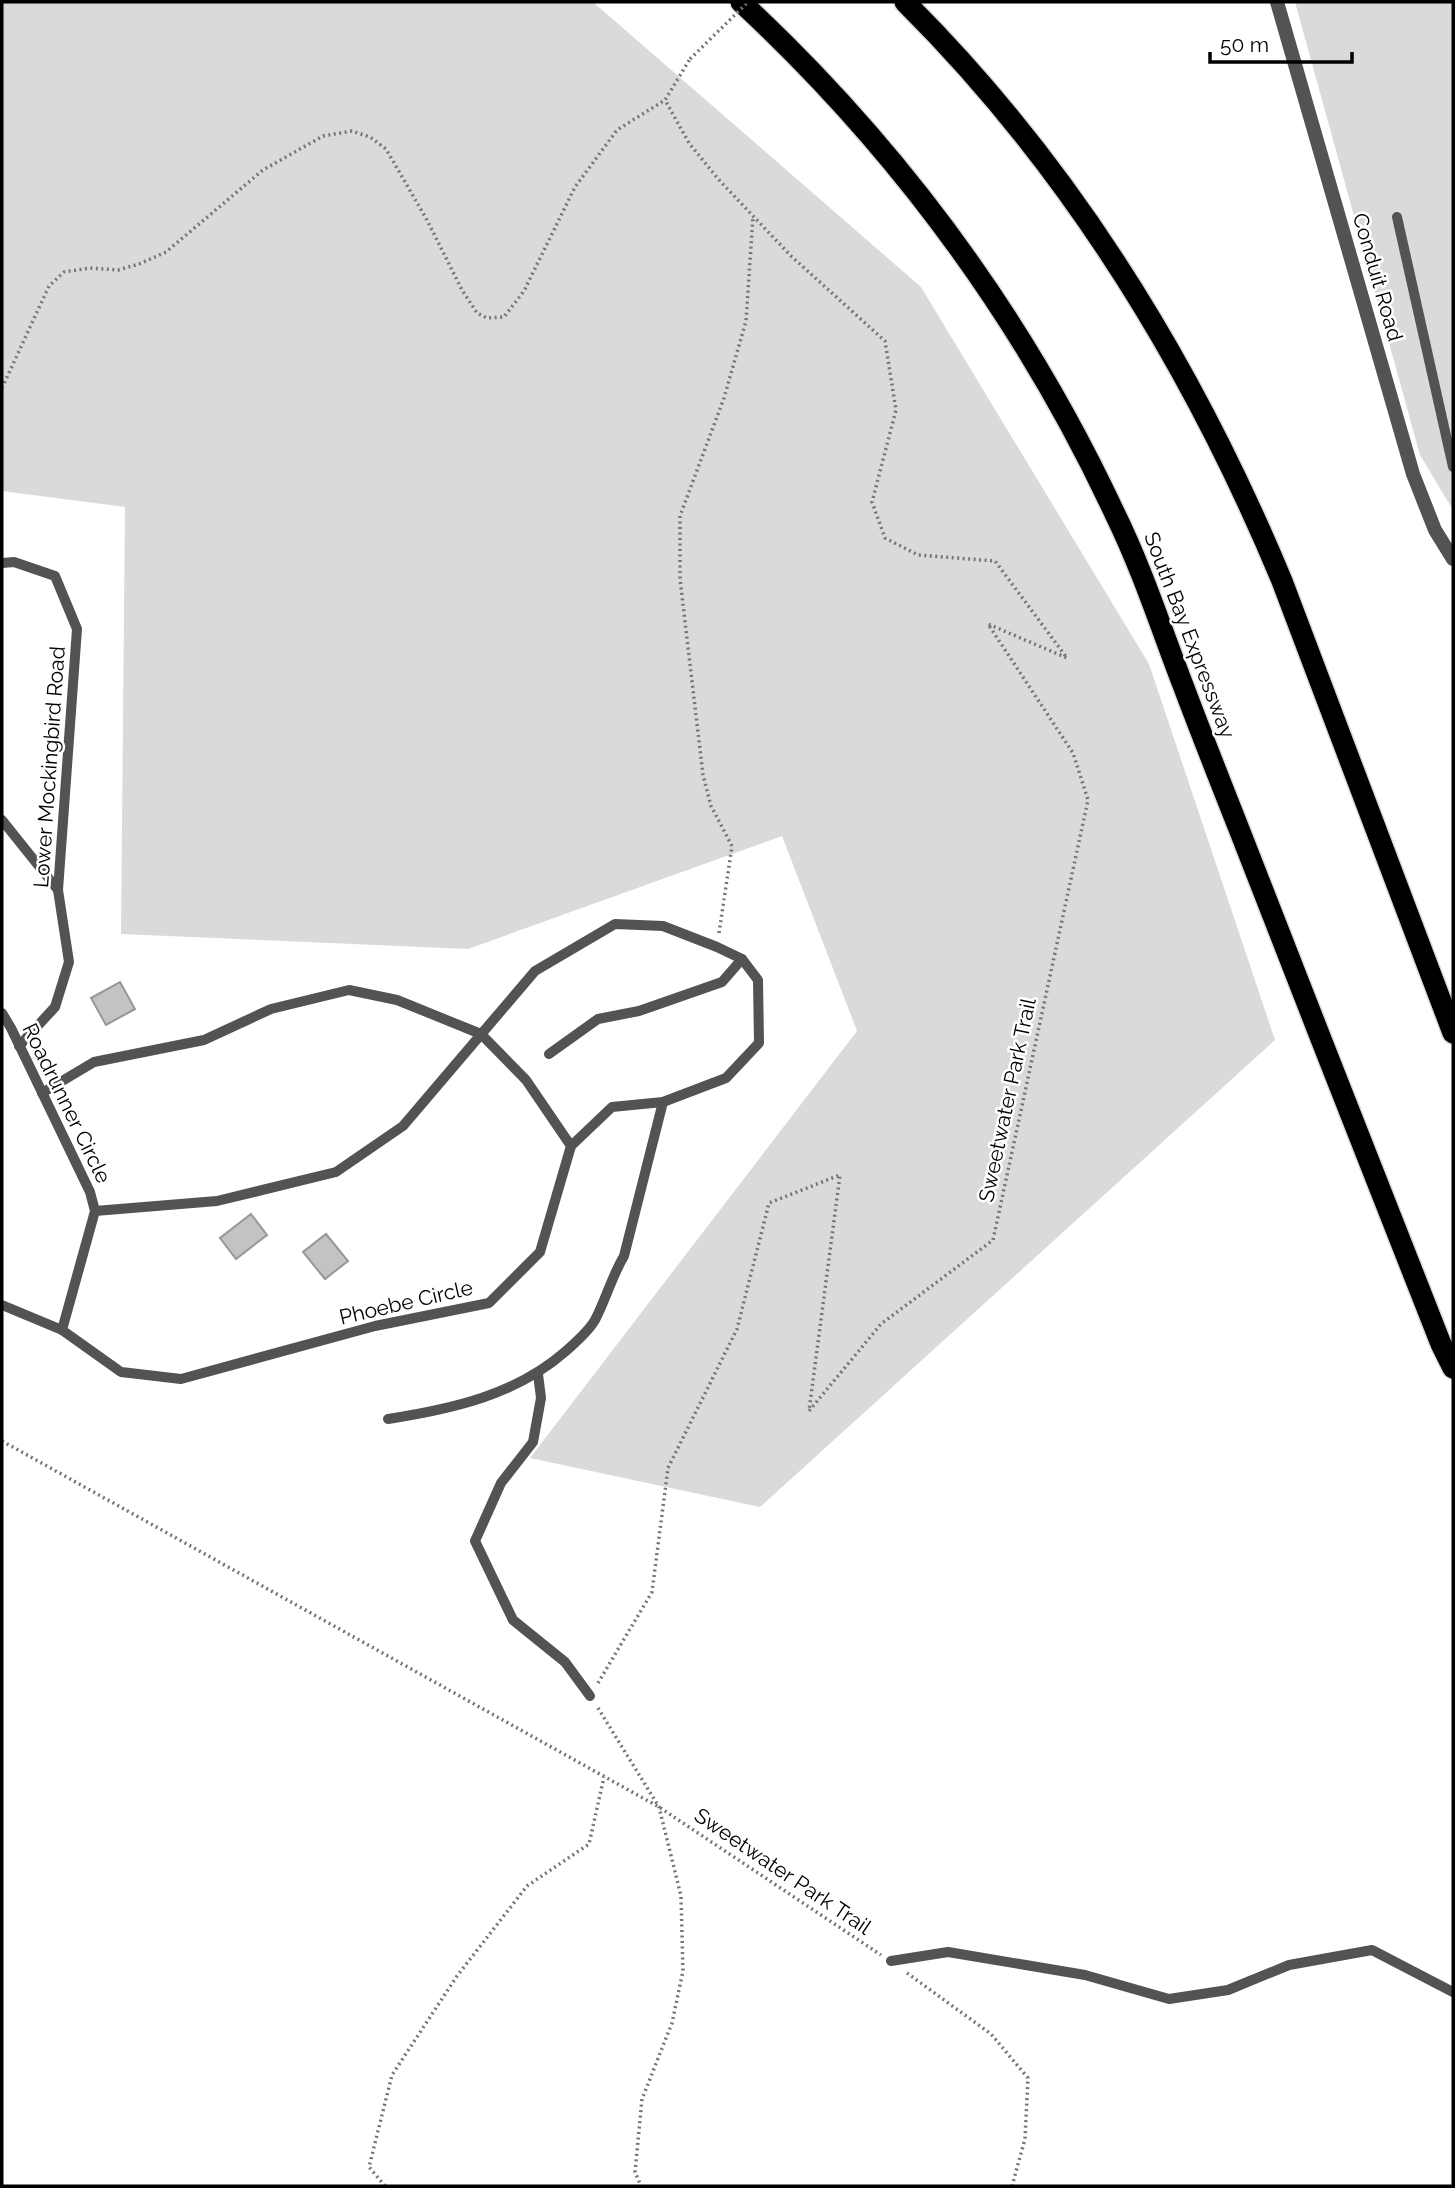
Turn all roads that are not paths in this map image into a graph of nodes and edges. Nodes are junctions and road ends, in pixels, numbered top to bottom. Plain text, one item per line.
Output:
1 (741, 2) edge
2 (905, 2) edge
3 (1277, 2) edge
4 (1397, 217) dead end
5 (1453, 467) edge
6 (1453, 559) edge
7 (2, 563) edge
8 (2, 820) edge
9 (58, 890) junction
10 (742, 959) junction
11 (2, 1013) edge
12 (1453, 1033) edge
13 (481, 1034) junction
14 (19, 1046) junction
15 (549, 1054) dead end
16 (42, 1093) junction
17 (663, 1102) junction
18 (571, 1146) junction
19 (95, 1211) junction
20 (2, 1305) edge
21 (62, 1330) junction
22 (1453, 1368) edge
23 (538, 1374) junction
24 (388, 1419) dead end
25 (590, 1696) road end
26 (891, 1961) road end
27 (1453, 1992) edge

1 - 22 highway, South Bay Expressway
2 - 12 highway
3 - 6 street, Conduit Road
4 - 5 lane
7 - 9 lane, Lower Mockingbird Road
8 - 9 lane
9 - 14 lane, Lower Mockingbird Road
10 - 13 lane
10 - 15 lane
10 - 17 lane
11 - 14 lane, Roadrunner Circle
13 - 16 lane
13 - 18 lane
13 - 19 lane
14 - 16 lane, Roadrunner Circle
16 - 19 lane, Roadrunner Circle
17 - 18 lane
17 - 23 lane
18 - 21 lane, Phoebe Circle
19 - 21 lane
20 - 21 lane, Phoebe Circle
23 - 24 lane
23 - 25 lane
26 - 27 lane

